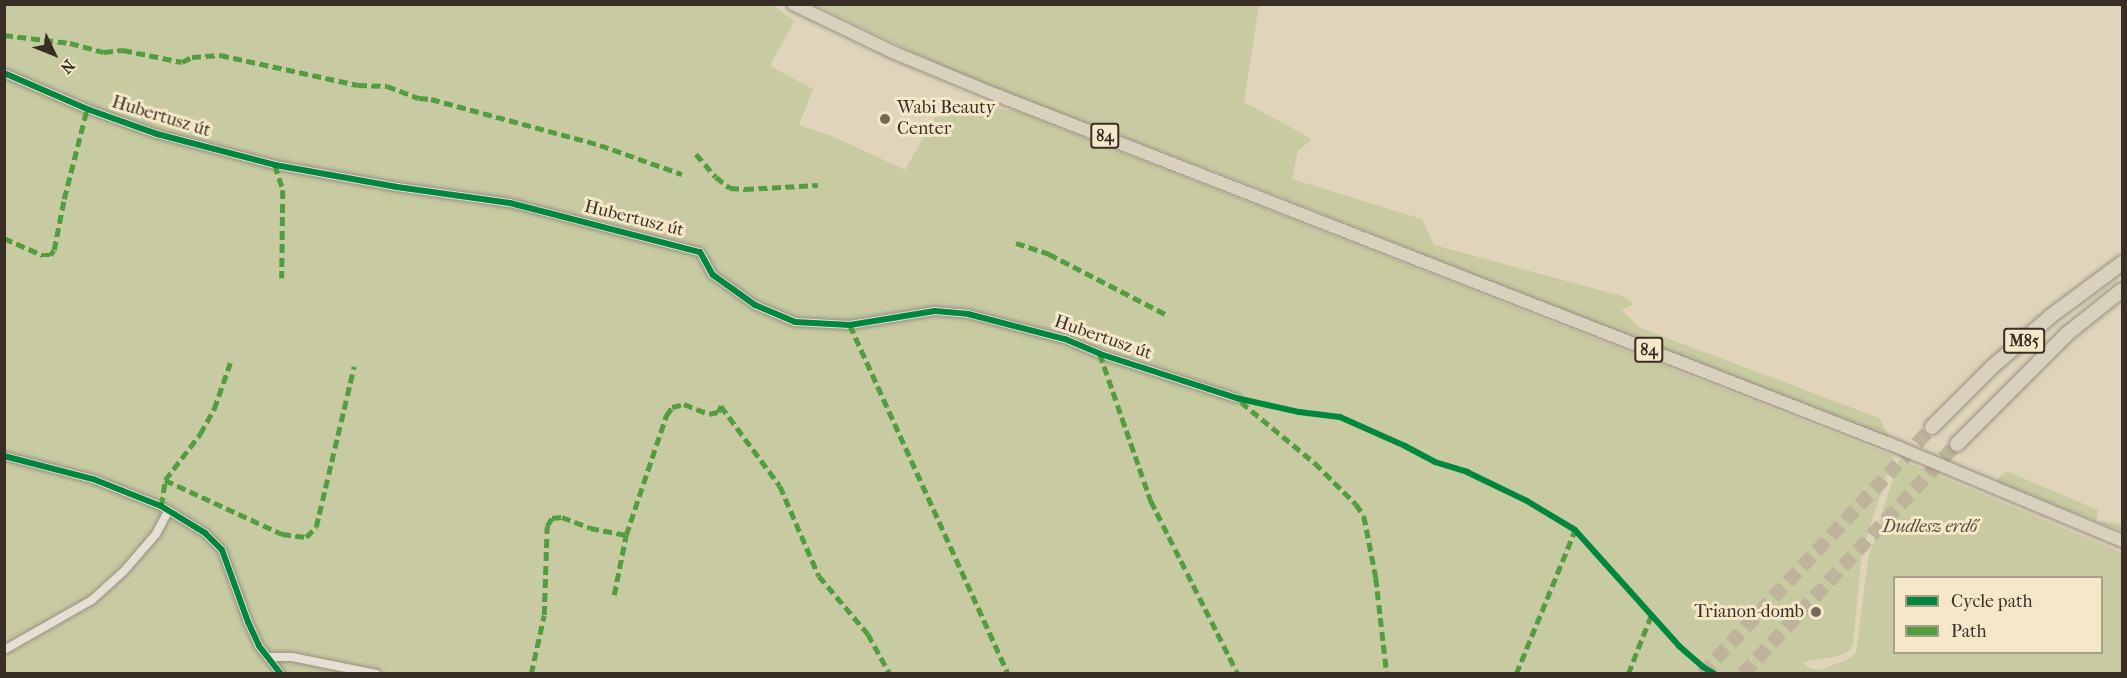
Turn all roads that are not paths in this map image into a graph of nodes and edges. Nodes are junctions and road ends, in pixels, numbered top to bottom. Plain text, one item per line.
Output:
1 (793, 4) edge
2 (4, 73) edge
3 (2122, 262) edge
4 (2122, 290) edge
5 (1236, 398) dead end
6 (1932, 427) tunnel mouth
7 (1956, 444) tunnel mouth
8 (4, 456) edge
9 (168, 511) junction
10 (2122, 541) edge
11 (4, 650) edge
12 (268, 657) junction
13 (292, 657) junction
14 (280, 673) edge
15 (376, 674) edge

1 - 10 main road, 84
2 - 5 street, Hubertusz út
3 - 6 highway, M85
4 - 7 highway, M85
8 - 9 street
9 - 11 street
9 - 12 street
12 - 13 street
12 - 14 street
13 - 14 street
13 - 15 street

